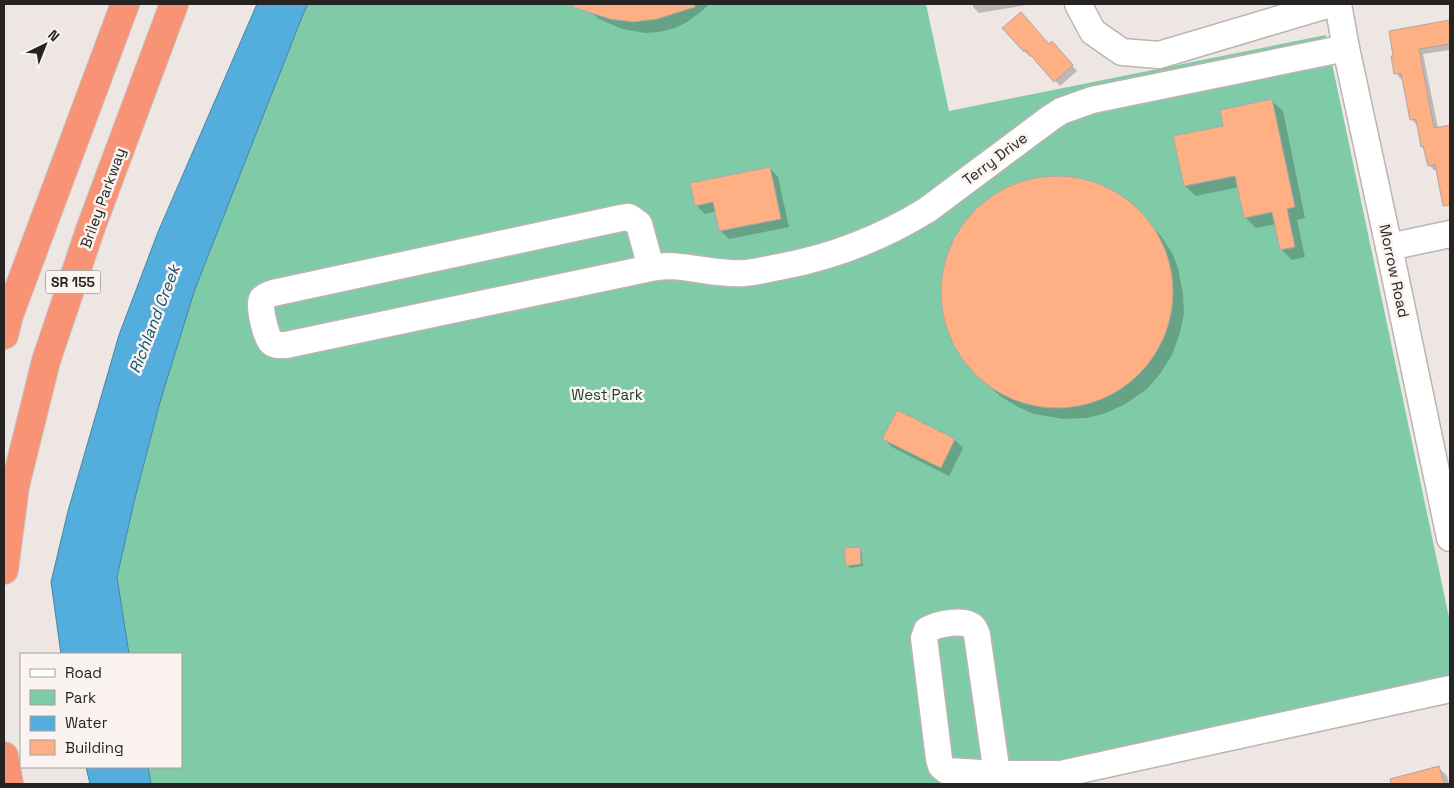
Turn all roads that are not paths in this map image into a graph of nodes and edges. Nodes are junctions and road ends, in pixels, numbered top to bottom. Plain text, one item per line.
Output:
1 (125, 4) edge
2 (174, 4) edge
3 (1078, 4) edge
4 (1330, 4) edge
5 (1338, 4) edge
6 (1346, 48) junction
7 (1450, 234) edge
8 (1390, 247) junction
9 (650, 268) junction
10 (4, 335) edge
11 (1450, 538) edge
12 (4, 570) edge
13 (1450, 689) edge
14 (4, 756) edge
15 (997, 774) junction
16 (9, 784) edge

1 - 10 highway, SR 155
2 - 12 highway, Briley Parkway / SR 155
3 - 4 street
5 - 6 street, Morrow Road
6 - 8 street, Morrow Road
6 - 9 street, Terry Drive
7 - 8 street
8 - 11 street, Morrow Road
9 - 9 street, Terry Drive
13 - 15 street
14 - 16 highway
15 - 15 street

